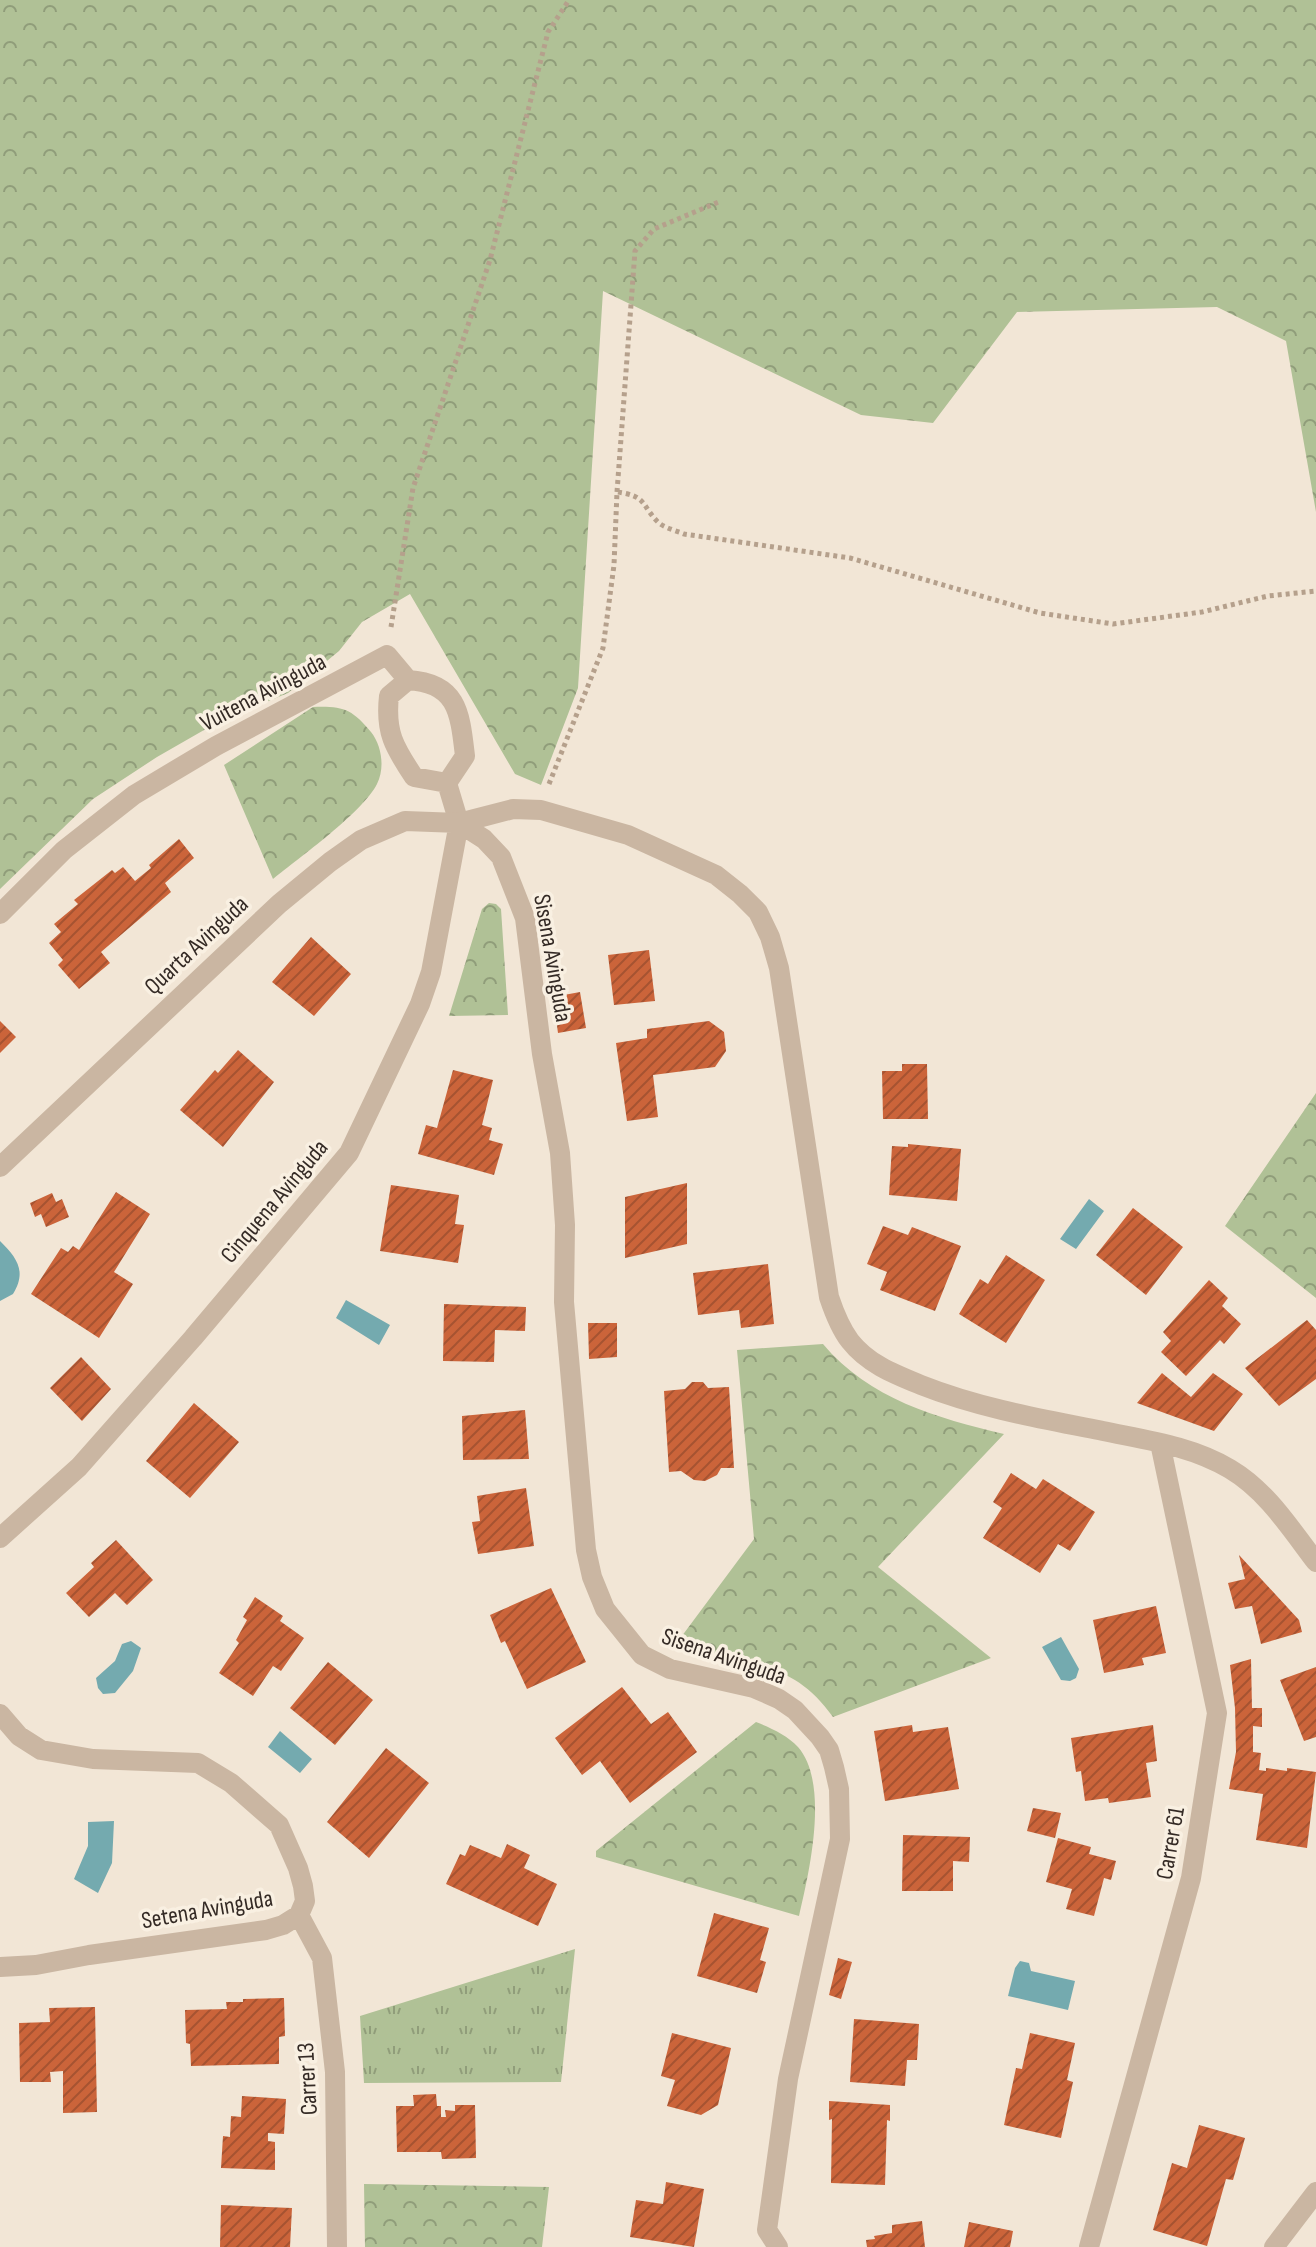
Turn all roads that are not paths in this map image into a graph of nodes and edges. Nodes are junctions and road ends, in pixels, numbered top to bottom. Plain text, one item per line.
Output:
1 (408, 680) junction
2 (447, 783) junction
3 (459, 823) junction
4 (0, 914) edge
5 (0, 1167) edge
6 (1160, 1443) junction
7 (0, 1538) edge
8 (1316, 1562) edge
9 (0, 1714) edge
10 (299, 1915) junction
11 (0, 1967) edge
12 (1316, 2192) edge
13 (770, 2241) edge
14 (337, 2247) edge
15 (1089, 2247) edge
16 (1274, 2247) edge

1 - 2 street
1 - 2 street
1 - 4 street, Vuitena Avinguda
2 - 3 street
3 - 5 street, Quarta Avinguda
3 - 6 street
3 - 7 street, Cinquena Avinguda
3 - 13 street, Sisena Avinguda
6 - 8 street
6 - 15 street, Carrer 61
9 - 10 street, Setena Avinguda
10 - 11 street, Setena Avinguda
10 - 14 street, Carrer 13
12 - 16 street

